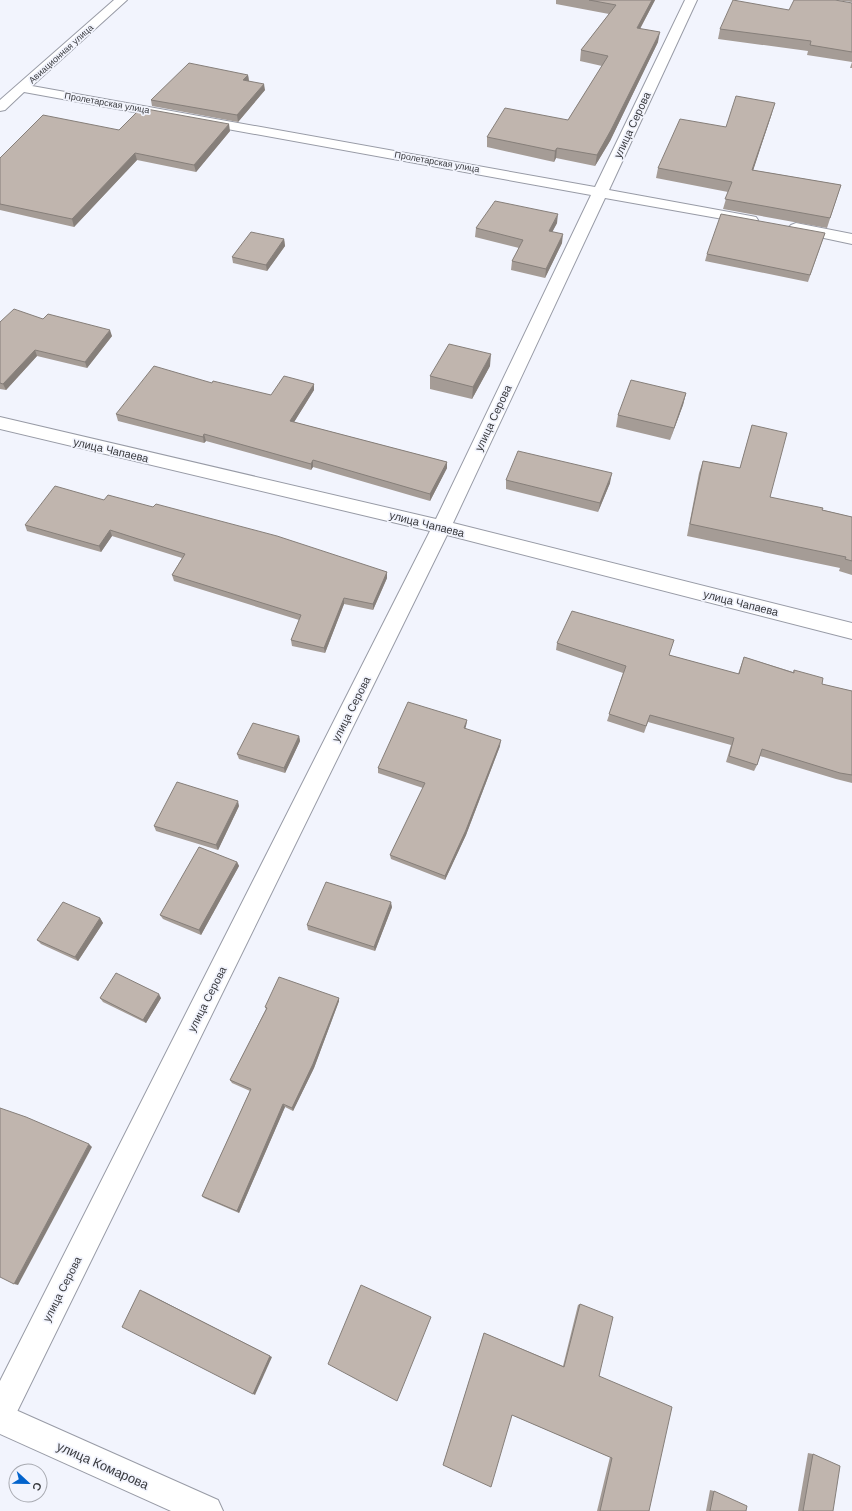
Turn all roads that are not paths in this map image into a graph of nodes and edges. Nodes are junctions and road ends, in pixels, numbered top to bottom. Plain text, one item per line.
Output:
1 (121, 0) edge
2 (691, 0) edge
3 (22, 88) junction
4 (0, 107) edge
5 (600, 192) junction
6 (766, 223) edge
7 (781, 226) edge
8 (852, 239) edge
9 (0, 424) edge
10 (442, 527) junction
11 (852, 631) edge
12 (0, 1413) edge
13 (0, 1418) edge
14 (206, 1511) edge

1 - 3 street, Авиационная улица
2 - 5 street, улица Серова
3 - 4 street, Авиационная улица
3 - 5 street, Пролетарская улица
5 - 6 street, Пролетарская улица
5 - 10 street, улица Серова
7 - 8 street
9 - 10 street, улица Чапаева
10 - 11 street, улица Чапаева
10 - 12 street, улица Серова
13 - 14 street, улица Комарова

